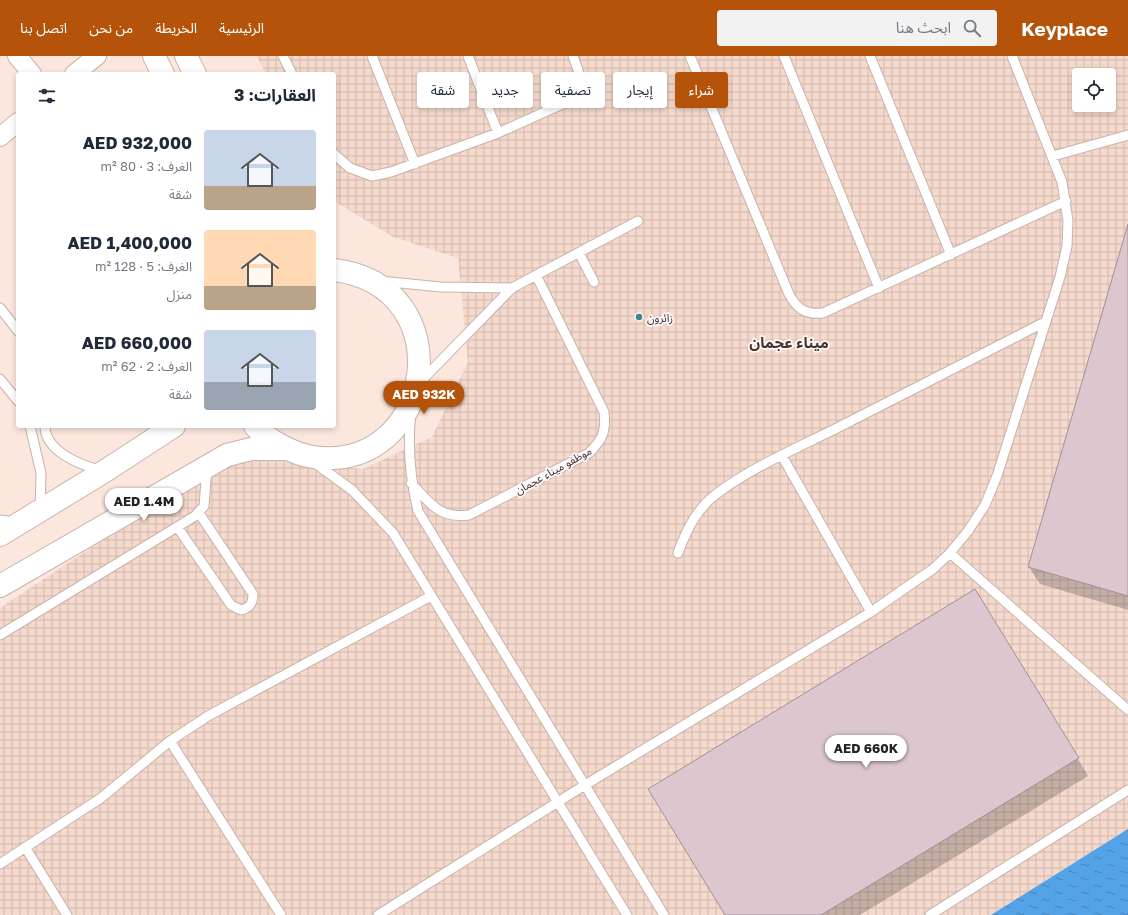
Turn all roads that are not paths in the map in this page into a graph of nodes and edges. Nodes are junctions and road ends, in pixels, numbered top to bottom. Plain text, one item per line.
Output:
1 (17, 56) edge
2 (97, 56) edge
3 (154, 56) edge
4 (186, 56) edge
5 (283, 56) edge
6 (372, 56) edge
7 (468, 56) edge
8 (573, 56) edge
9 (690, 56) edge
10 (784, 56) edge
11 (870, 56) edge
12 (1012, 56) edge
13 (30, 72) edge
14 (77, 72) edge
15 (162, 72) edge
16 (194, 72) edge
17 (291, 72) edge
18 (16, 124) edge
19 (498, 133) junction
20 (1128, 135) edge
21 (0, 137) edge
22 (336, 156) edge
23 (1053, 156) junction
24 (415, 164) junction
25 (1066, 201) junction
26 (638, 222) dead end
27 (579, 253) junction
28 (951, 255) junction
29 (340, 268) edge
30 (536, 275) junction
31 (371, 280) junction
32 (594, 282) dead end
33 (512, 288) junction
34 (879, 288) junction
35 (0, 308) edge
36 (1046, 322) junction
37 (16, 328) edge
38 (0, 379) edge
39 (415, 393) junction
40 (16, 399) edge
41 (30, 428) edge
42 (46, 428) edge
43 (171, 428) edge
44 (259, 428) edge
45 (295, 452) junction
46 (782, 456) junction
47 (208, 465) junction
48 (106, 471) junction
49 (411, 483) junction
50 (40, 511) junction
51 (199, 513) junction
52 (10, 522) edge
53 (178, 528) junction
54 (0, 535) edge
55 (678, 553) dead end
56 (950, 553) junction
57 (0, 586) edge
58 (431, 596) junction
59 (871, 612) junction
60 (0, 635) edge
61 (1128, 710) edge
62 (170, 741) junction
63 (585, 785) junction
64 (1128, 790) edge
65 (557, 802) junction
66 (25, 847) junction
67 (0, 864) edge
68 (67, 915) edge
69 (280, 915) edge
70 (378, 915) edge
71 (628, 915) edge
72 (664, 915) edge
73 (930, 915) edge

1 - 13 street
2 - 14 street
3 - 15 main road
4 - 16 main road
5 - 17 lane
6 - 24 lane
7 - 19 lane
8 - 19 lane
9 - 34 lane
10 - 34 lane
11 - 28 lane
12 - 23 lane
18 - 21 street
19 - 24 lane
20 - 23 lane
22 - 24 lane
23 - 25 lane
25 - 28 lane
25 - 36 lane
26 - 27 lane
27 - 30 lane
27 - 32 lane
28 - 34 lane
29 - 31 main road
30 - 33 lane
30 - 49 lane, موظفو ميناء عجمان
31 - 33 lane
31 - 39 main road
33 - 39 lane
35 - 37 lane
36 - 46 lane
36 - 56 lane
38 - 40 lane
39 - 45 main road
39 - 49 lane
41 - 50 lane
42 - 48 lane
43 - 48 main road
44 - 45 main road
45 - 47 main road
45 - 58 lane
46 - 55 lane
46 - 59 lane
47 - 51 lane
47 - 57 main road
48 - 50 main road
49 - 63 lane
50 - 52 main road
51 - 53 lane
51 - 53 lane
52 - 54 main road
53 - 60 lane
56 - 59 lane
56 - 61 lane
58 - 62 lane
58 - 65 lane
59 - 63 lane
62 - 66 lane
62 - 69 lane
63 - 65 lane
63 - 72 lane
64 - 73 lane
65 - 70 lane
65 - 71 lane
66 - 67 lane
66 - 68 lane

